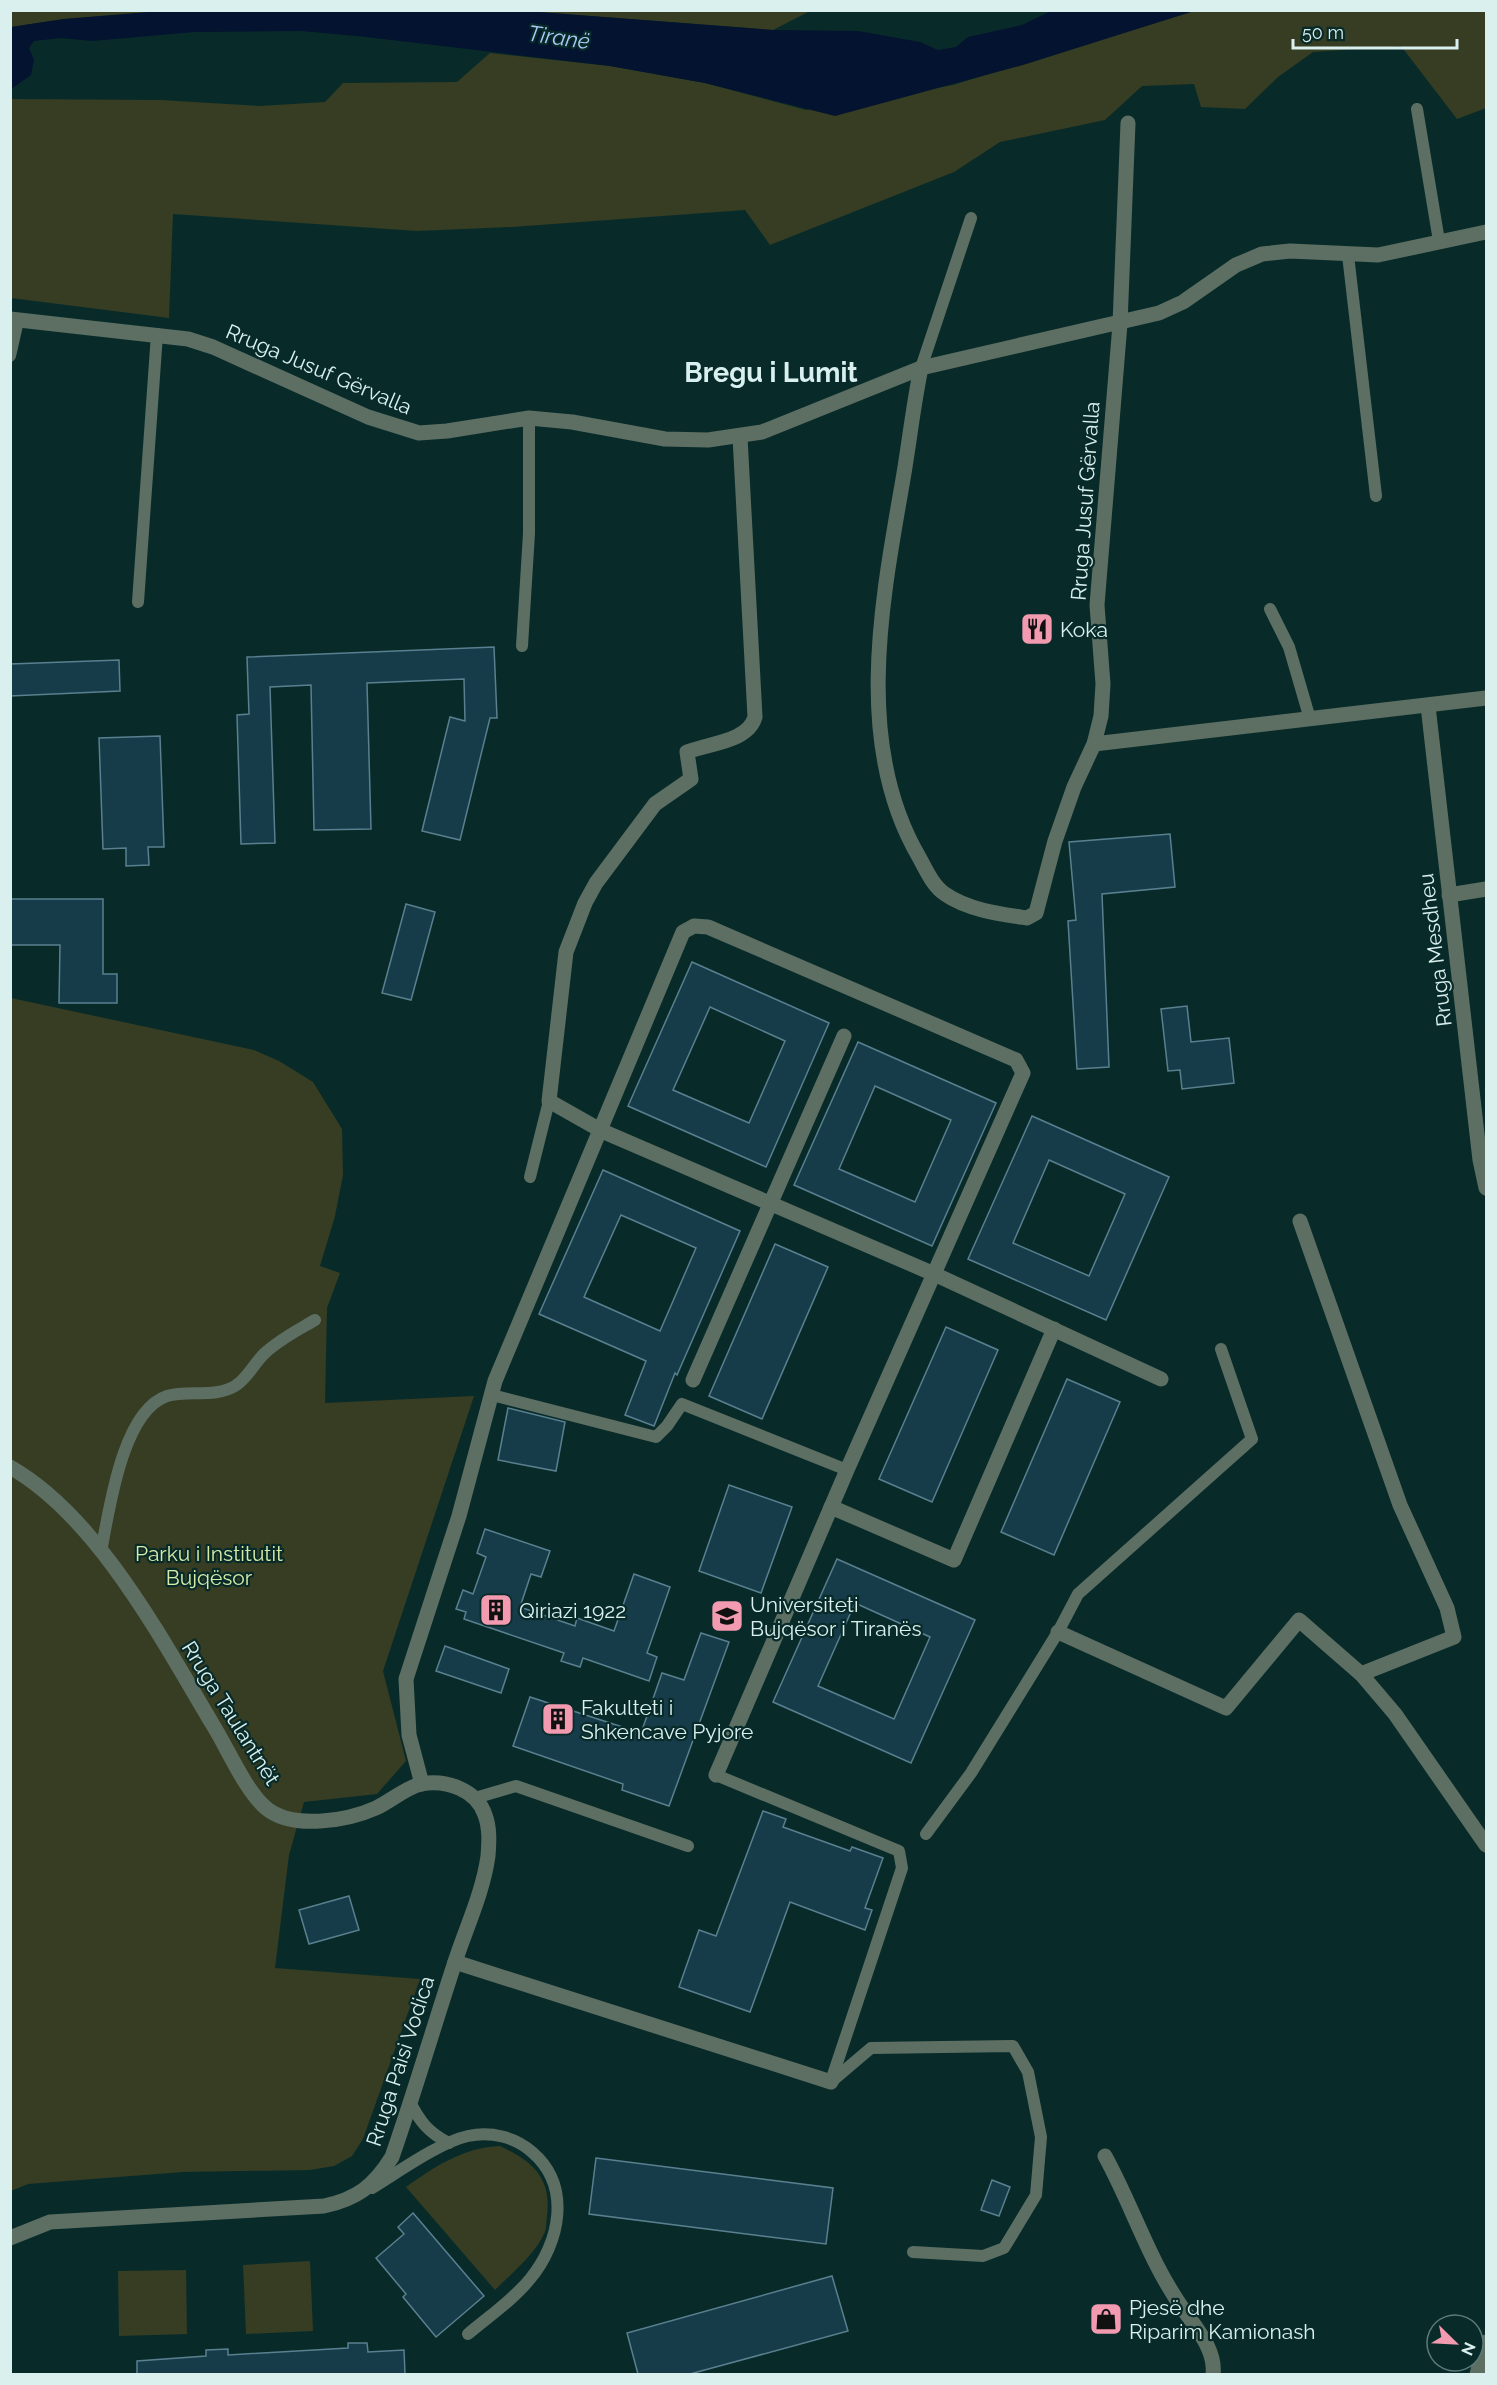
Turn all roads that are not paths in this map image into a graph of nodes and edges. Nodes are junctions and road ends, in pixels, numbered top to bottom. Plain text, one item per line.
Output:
1 (1417, 109) dead end
2 (1128, 123) dead end
3 (971, 218) dead end
4 (1486, 232) edge
5 (1439, 241) junction
6 (1348, 255) junction
7 (14, 320) edge
8 (1120, 324) junction
9 (157, 334) junction
10 (10, 356) edge
11 (921, 368) junction
12 (529, 418) junction
13 (740, 437) junction
14 (1376, 496) dead end
15 (138, 602) dead end
16 (1270, 609) dead end
17 (522, 646) dead end
18 (1486, 698) edge
19 (1428, 706) junction
20 (1310, 719) junction
21 (1094, 744) junction
22 (1486, 889) edge
23 (1449, 895) junction
24 (844, 1036) dead end
25 (549, 1101) junction
26 (602, 1131) junction
27 (530, 1177) dead end
28 (1486, 1184) edge
29 (770, 1203) junction
30 (1300, 1221) dead end
31 (934, 1274) junction
32 (315, 1320) dead end
33 (1054, 1329) junction
34 (1221, 1349) dead end
35 (1161, 1379) dead end
36 (693, 1380) dead end
37 (492, 1395) junction
38 (10, 1467) edge
39 (847, 1470) junction
40 (831, 1507) junction
41 (101, 1551) junction
42 (1058, 1632) junction
43 (1361, 1674) junction
44 (716, 1775) joint
45 (422, 1784) junction
46 (475, 1798) junction
47 (926, 1834) dead end
48 (1486, 1845) edge
49 (688, 1846) dead end
50 (455, 1962) junction
51 (831, 2082) junction
52 (410, 2102) junction
53 (449, 2143) junction
54 (1105, 2156) dead end
55 (364, 2193) junction
56 (10, 2238) edge
57 (914, 2252) dead end
58 (468, 2334) dead end
59 (1486, 2342) edge
60 (1213, 2374) edge
61 (1477, 2374) edge

1 - 5 lane
2 - 8 street, Rruga Jusuf Gërvalla
3 - 11 lane
4 - 5 street, Rruga Jusuf Gërvalla
5 - 6 street, Rruga Jusuf Gërvalla
6 - 8 street, Rruga Jusuf Gërvalla
6 - 14 lane
7 - 9 street, Rruga Jusuf Gërvalla
7 - 10 lane
8 - 11 street, Rruga Jusuf Gërvalla
8 - 21 street, Rruga Jusuf Gërvalla
9 - 12 street, Rruga Jusuf Gërvalla
9 - 15 lane
11 - 13 street, Rruga Jusuf Gërvalla
11 - 21 street, Rruga Jusuf Gërvalla
12 - 13 street, Rruga Jusuf Gërvalla
12 - 17 lane
13 - 25 street
16 - 20 lane
18 - 19 street
19 - 20 street
19 - 23 street, Rruga Mesdheu
20 - 21 street
22 - 23 street
23 - 28 street, Rruga Mesdheu
24 - 29 street
25 - 26 street
25 - 27 lane
26 - 29 street
26 - 31 street
26 - 37 street
29 - 31 street
29 - 36 street
30 - 43 street
31 - 33 street
31 - 39 street
32 - 41 lane
33 - 35 street
33 - 40 street
34 - 42 lane
37 - 39 lane
37 - 45 street
38 - 41 street, Rruga Taulantnët
39 - 40 street
40 - 44 street
41 - 45 street, Rruga Taulantnët
42 - 43 street
42 - 47 lane
43 - 48 street
44 - 51 lane
45 - 46 street
46 - 49 lane
46 - 50 street, Rruga Paisi Vodica
50 - 51 street
50 - 52 street, Rruga Paisi Vodica
51 - 57 lane
52 - 53 lane
52 - 55 street, Rruga Paisi Vodica
53 - 55 lane
53 - 58 lane
54 - 60 street
55 - 56 street, Rruga Paisi Vodica
59 - 61 street

